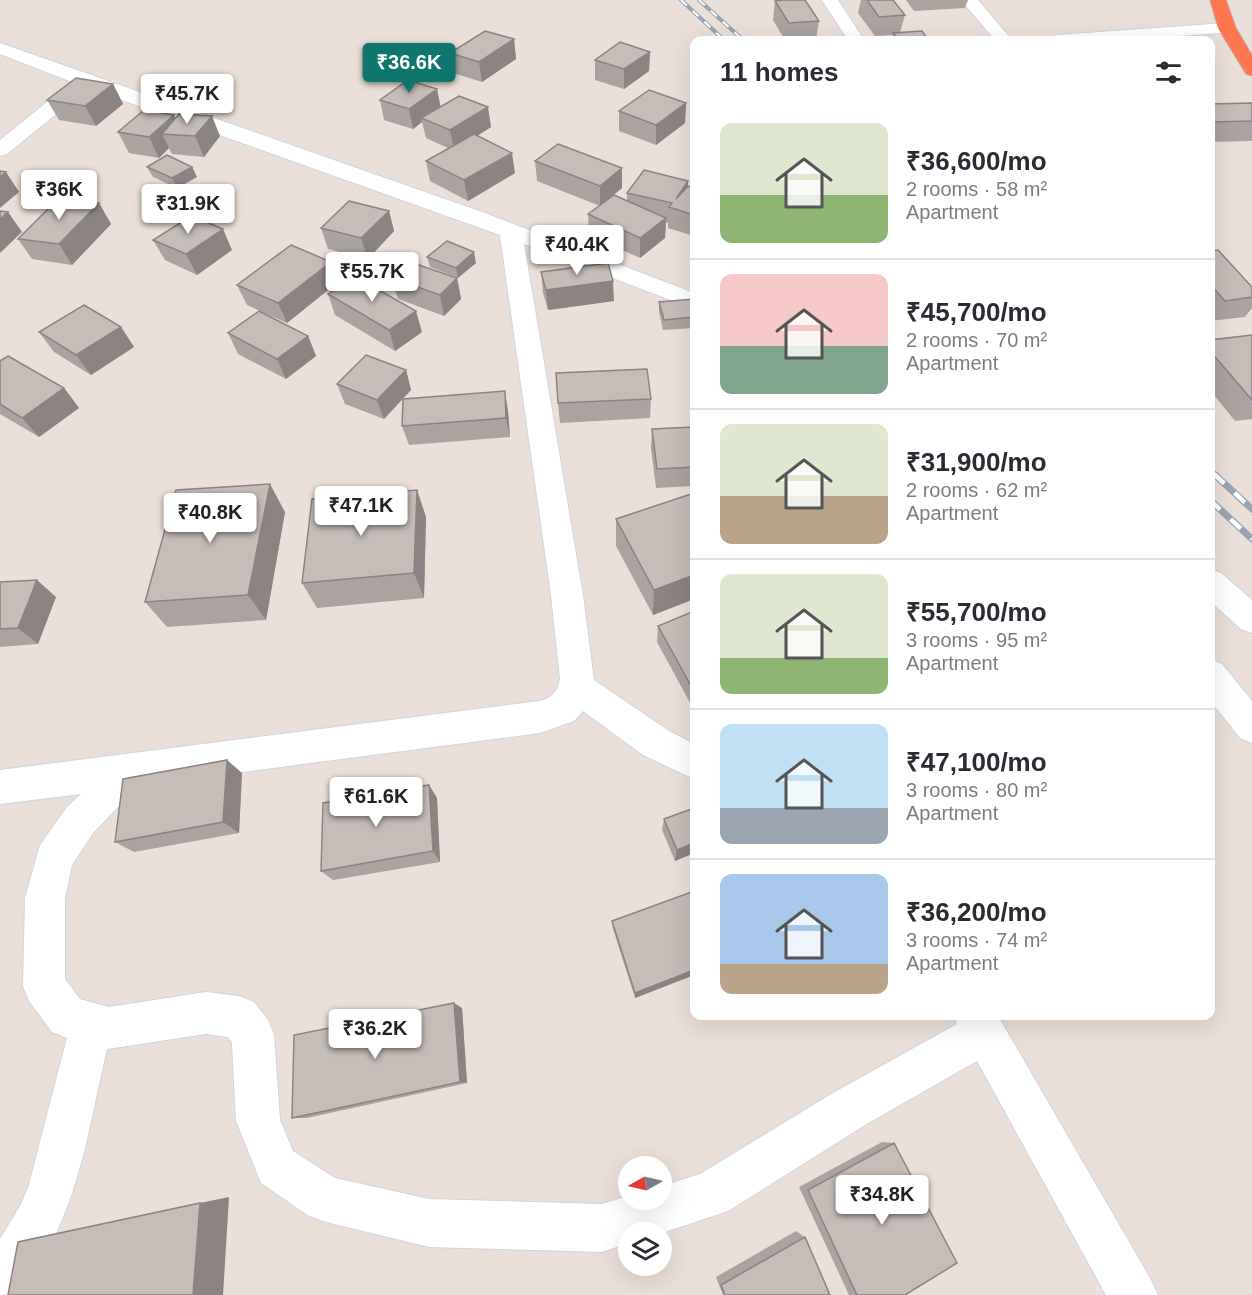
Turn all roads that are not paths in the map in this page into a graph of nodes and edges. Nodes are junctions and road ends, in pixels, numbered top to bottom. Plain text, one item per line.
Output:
1 (830, 0) edge
2 (969, 0) edge
3 (1218, 0) edge
4 (1227, 28) junction
5 (853, 36) edge
6 (1000, 36) edge
7 (1114, 36) edge
8 (0, 48) edge
9 (1252, 70) edge
10 (85, 81) junction
11 (0, 150) edge
12 (511, 231) junction
13 (690, 299) edge
14 (1215, 587) edge
15 (1252, 620) edge
16 (1215, 680) edge
17 (575, 686) junction
18 (1252, 727) edge
19 (690, 760) edge
20 (142, 769) junction
21 (0, 787) edge
22 (92, 1023) junction
23 (979, 1024) edge
24 (0, 1276) edge
25 (1133, 1295) edge

1 - 5 street
2 - 6 street
3 - 4 highway
4 - 7 street
4 - 9 highway
8 - 10 street
10 - 11 street
10 - 12 street
12 - 13 street
12 - 17 street
14 - 15 street
16 - 18 street
17 - 19 street
17 - 20 street
20 - 21 street
20 - 22 street
22 - 23 street
22 - 24 street
23 - 25 street

